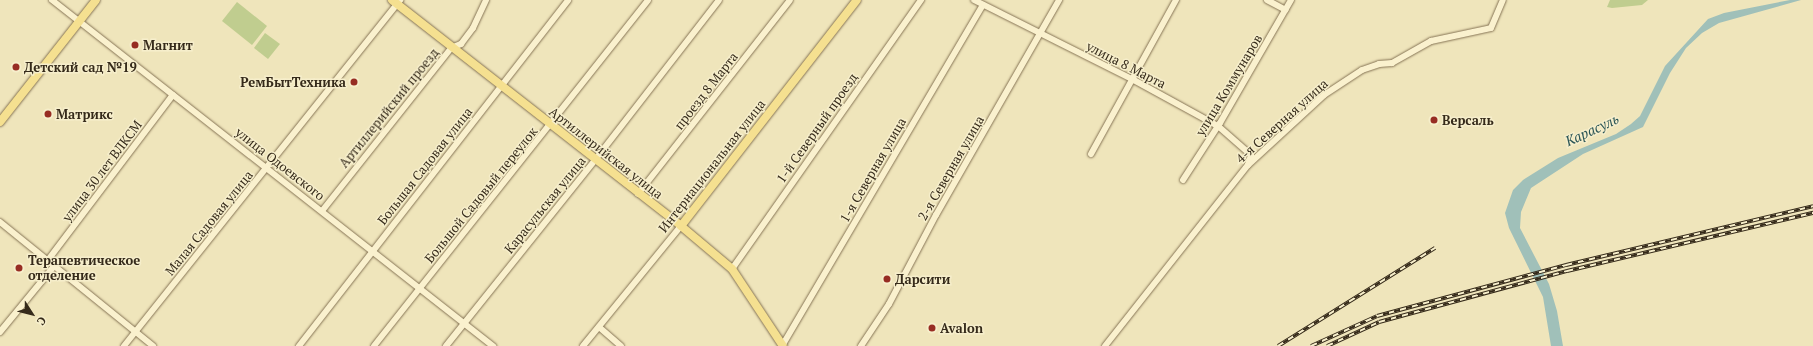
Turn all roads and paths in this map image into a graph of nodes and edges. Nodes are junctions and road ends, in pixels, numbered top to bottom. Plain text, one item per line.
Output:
1 (52, 0) edge
2 (96, 0) edge
3 (486, 0) edge
4 (568, 0) edge
5 (648, 0) edge
6 (719, 0) edge
7 (790, 0) edge
8 (857, 0) edge
9 (920, 0) edge
10 (974, 0) edge
11 (1059, 0) edge
12 (1176, 0) edge
13 (1267, 0) edge
14 (1291, 0) edge
15 (1503, 0) edge
16 (396, 1) edge
17 (983, 5) junction
18 (1286, 10) junction
19 (80, 22) junction
20 (1040, 34) junction
21 (451, 48) junction
22 (1132, 79) junction
23 (501, 87) junction
24 (173, 95) junction
25 (0, 122) edge
26 (550, 126) junction
27 (1218, 126) junction
28 (1091, 154) dead end
29 (1251, 155) junction
30 (1260, 155) junction
31 (595, 160) junction
32 (1248, 165) junction
33 (267, 169) junction
34 (1183, 180) dead end
35 (638, 194) junction
36 (322, 211) junction
37 (0, 222) edge
38 (681, 226) junction
39 (373, 252) junction
40 (48, 260) junction
41 (55, 265) junction
42 (732, 270) junction
43 (419, 288) junction
44 (463, 324) junction
45 (599, 327) junction
46 (135, 331) junction
47 (0, 332) edge
48 (124, 346) edge
49 (153, 346) edge
50 (299, 346) edge
51 (374, 346) edge
52 (446, 346) edge
53 (493, 346) edge
54 (583, 346) edge
55 (621, 346) edge
56 (783, 346) edge
57 (862, 346) edge
58 (1105, 346) edge

1 - 19 street, улица Одоевского
2 - 19 main road
3 - 21 street, Артиллерийский проезд
4 - 23 street, Большая Садовая улица
5 - 26 street, Большой Садовый переулок
6 - 31 street, Карасульская улица
7 - 35 street, проезд 8 Марта
8 - 38 main road, Интернациональная улица
9 - 42 street, 1-й Северный проезд
10 - 17 street, улица 8 Марта
11 - 20 street, 2-я Северная улица
12 - 22 street
13 - 18 street
14 - 18 street, улица Коммунаров
15 - 30 street, 4-я Северная улица
16 - 21 main road, Артиллерийская улица
16 - 33 street, Малая Садовая улица
17 - 20 street, улица 8 Марта
17 - 56 street, 1-я Северная улица
18 - 27 street, улица Коммунаров
19 - 24 street, улица Одоевского
19 - 25 main road
20 - 22 street, улица 8 Марта
20 - 57 street, 2-я Северная улица
21 - 23 main road, Артиллерийская улица
21 - 36 street, Артиллерийский проезд
22 - 27 street, улица 8 Марта
22 - 28 street
23 - 26 main road, Артиллерийская улица
23 - 39 street, Большая Садовая улица
24 - 33 street, улица Одоевского
24 - 40 street, улица 30 лет ВЛКСМ
26 - 31 main road, Артиллерийская улица
26 - 43 street, Большой Садовый переулок
27 - 29 street, улица 8 Марта
27 - 34 street, улица Коммунаров
29 - 30 street
29 - 32 street
30 - 32 street, 4-я Северная улица
31 - 35 main road, Артиллерийская улица
31 - 44 street, Карасульская улица
32 - 58 street, 4-я Северная улица
33 - 36 street, улица Одоевского
33 - 46 street, Малая Садовая улица
35 - 38 main road, Артиллерийская улица
36 - 39 street, улица Одоевского
37 - 40 street
38 - 42 main road, Артиллерийская улица
38 - 45 street, Интернациональная улица
39 - 43 street, улица Одоевского
39 - 50 street, Большая Садовая улица
40 - 41 street
41 - 46 street
41 - 47 street
42 - 56 main road, Артиллерийская улица
43 - 44 street, улица Одоевского
43 - 51 street, Большой Садовый переулок
44 - 52 street, Карасульская улица
44 - 53 street, улица Одоевского
45 - 54 street, Интернациональная улица
45 - 55 street
46 - 48 street, Малая Садовая улица
46 - 49 street

